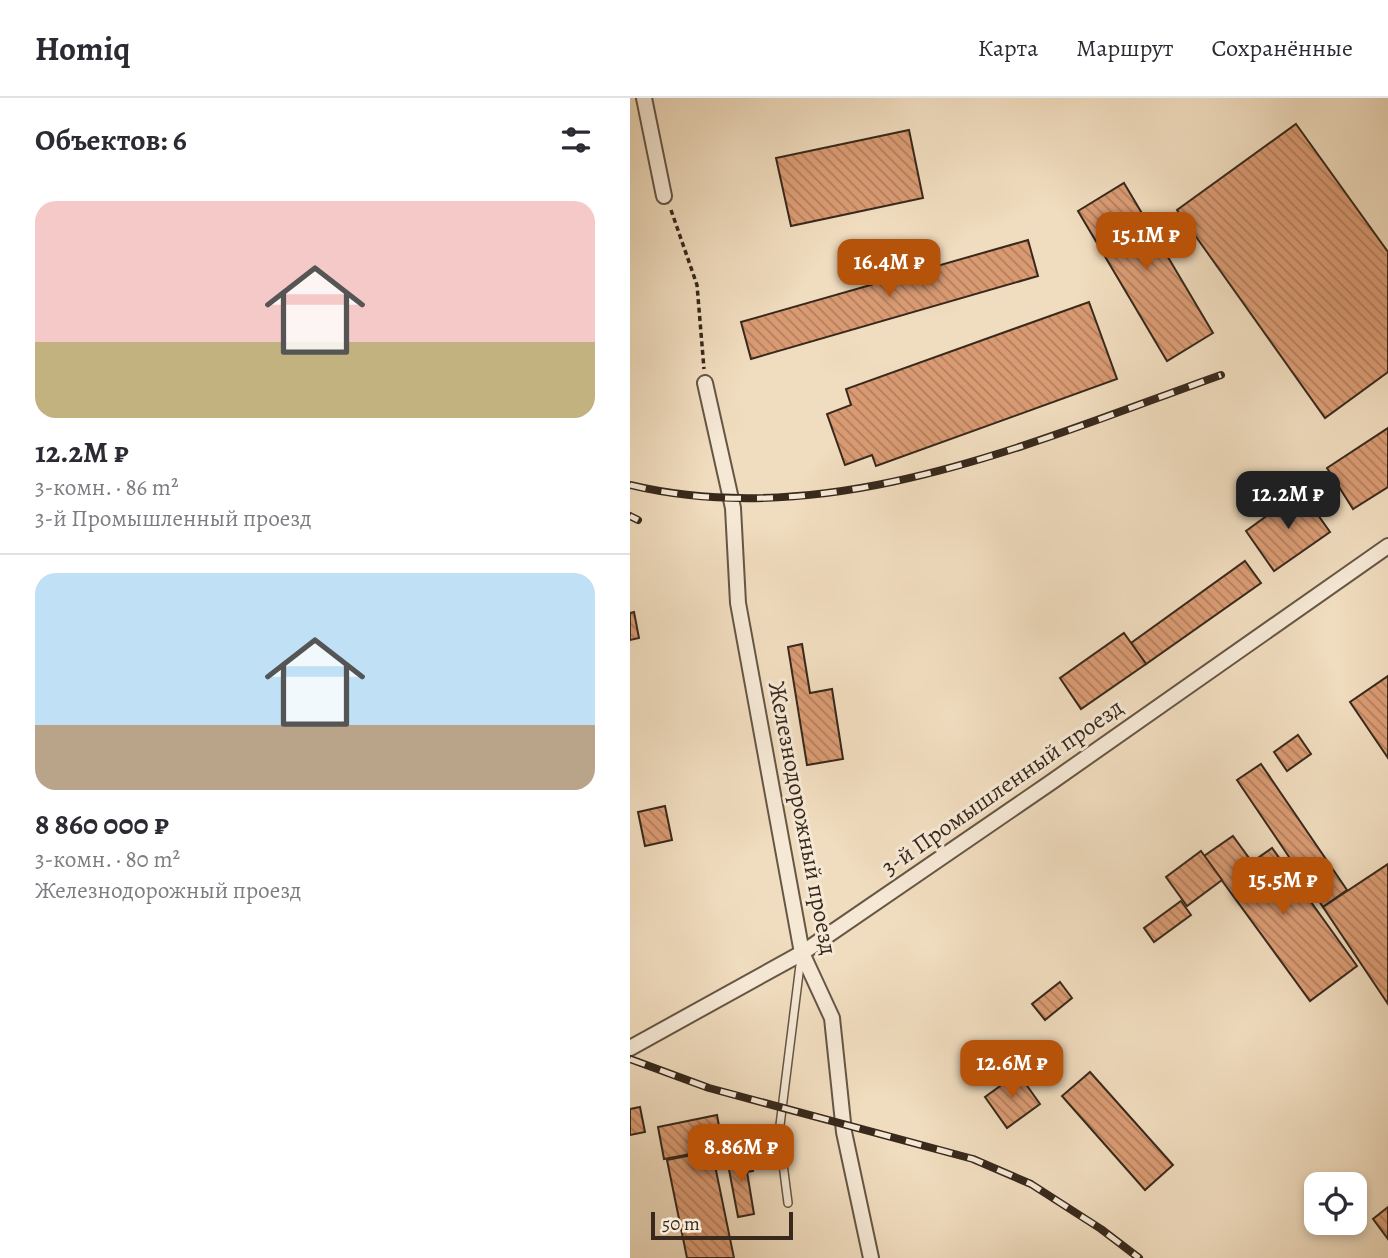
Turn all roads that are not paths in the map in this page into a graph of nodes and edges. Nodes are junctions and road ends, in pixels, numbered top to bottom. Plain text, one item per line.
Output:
1 (644, 98) edge
2 (664, 196) road end
3 (705, 383) road end
4 (1388, 545) edge
5 (802, 953) junction
6 (630, 1048) edge
7 (788, 1203) dead end
8 (871, 1258) edge

1 - 2 street
3 - 5 street, Железнодорожный проезд
4 - 5 street, 3-й Промышленный проезд
5 - 6 street, 3-й Промышленный проезд
5 - 7 lane
5 - 8 street, Железнодорожный проезд

